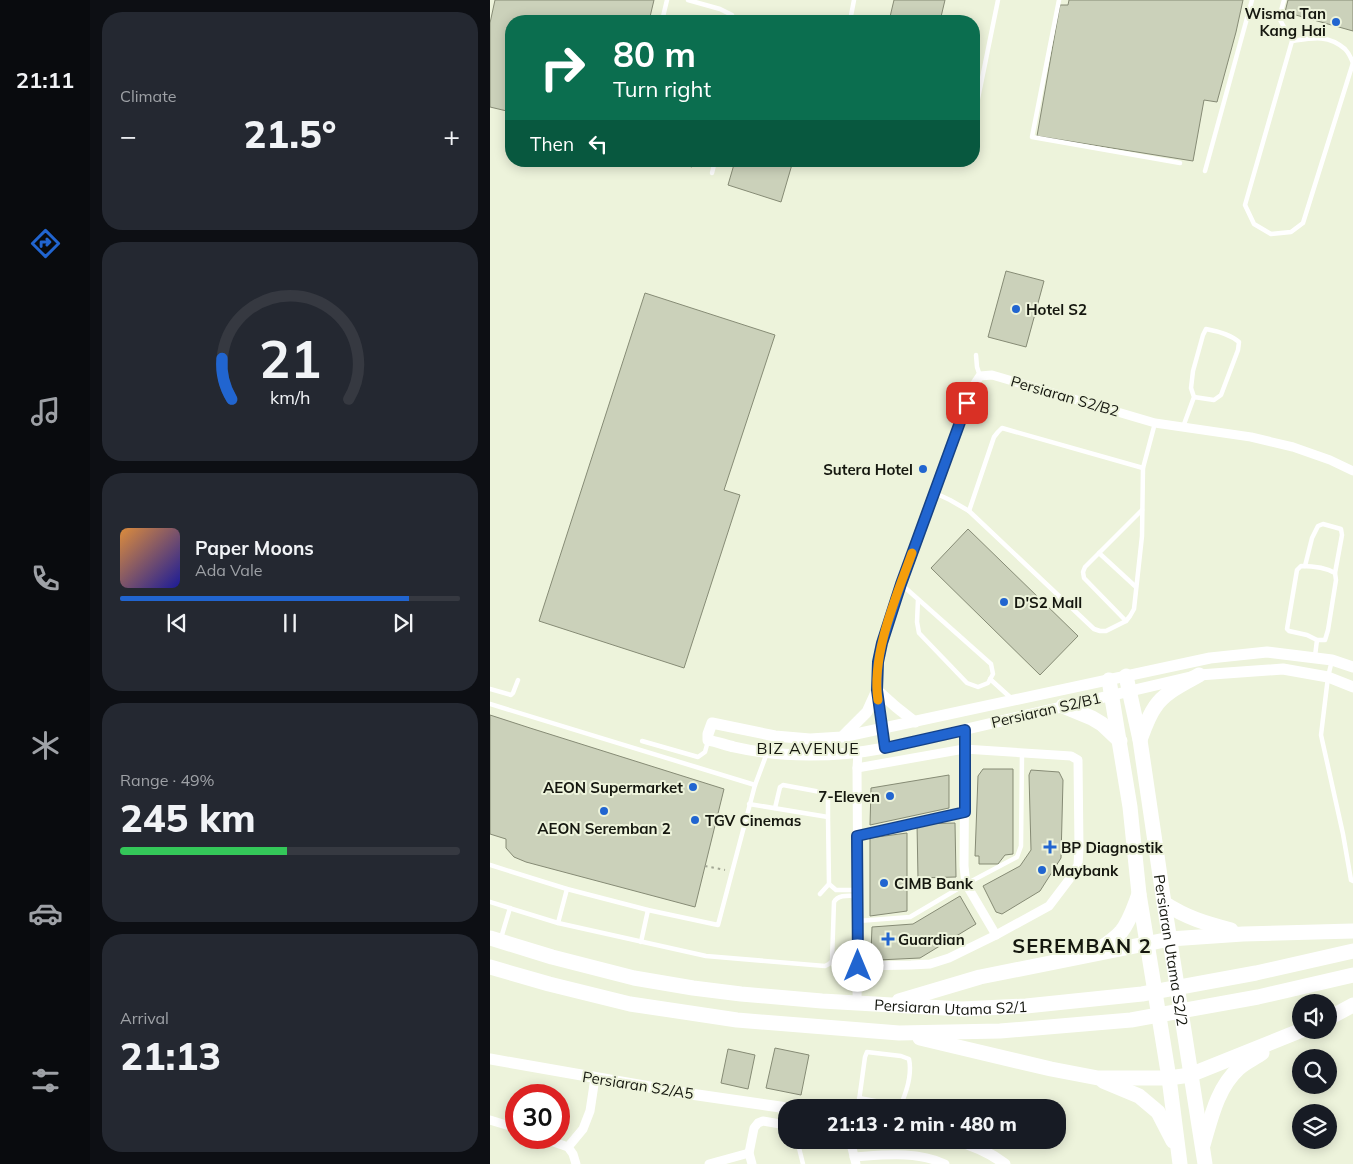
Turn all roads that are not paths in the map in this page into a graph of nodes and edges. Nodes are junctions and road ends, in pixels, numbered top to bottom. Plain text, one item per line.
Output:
1 (667, 0) edge
2 (688, 0) edge
3 (854, 0) edge
4 (998, 0) edge
5 (1059, 0) edge
6 (1252, 0) edge
7 (1284, 0) edge
8 (663, 15) edge
9 (732, 15) edge
10 (851, 15) edge
11 (1292, 41) junction
12 (1353, 63) edge
13 (980, 88) edge
14 (1180, 163) dead end
15 (714, 167) edge
16 (1205, 171) dead end
17 (712, 173) dead end
18 (976, 355) dead end
19 (980, 376) junction
20 (1194, 397) junction
21 (1156, 423) junction
22 (1183, 428) junction
23 (1143, 468) junction
24 (1353, 471) edge
25 (934, 492) junction
26 (1142, 510) junction
27 (969, 511) junction
28 (1098, 553) junction
29 (1305, 566) junction
30 (1335, 573) junction
31 (901, 584) junction
32 (1136, 587) junction
33 (918, 599) junction
34 (1126, 621) junction
35 (1317, 640) junction
36 (1314, 657) junction
37 (1332, 660) junction
38 (1353, 667) edge
39 (1199, 675) junction
40 (1328, 677) junction
41 (990, 679) junction
42 (518, 680) dead end
43 (1109, 680) junction
44 (1128, 683) junction
45 (1353, 687) edge
46 (490, 689) edge
47 (877, 690) junction
48 (1112, 695) junction
49 (1013, 700) junction
50 (490, 704) edge
51 (1063, 706) junction
52 (915, 722) junction
53 (882, 729) junction
54 (965, 730) junction
55 (842, 737) junction
56 (642, 740) dead end
57 (708, 740) junction
58 (1140, 740) junction
59 (1120, 741) junction
60 (885, 748) junction
61 (964, 749) junction
62 (767, 753) junction
63 (858, 753) junction
64 (1022, 753) junction
65 (857, 768) junction
66 (755, 785) junction
67 (749, 804) junction
68 (775, 808) junction
69 (965, 812) junction
70 (828, 817) junction
71 (857, 836) junction
72 (490, 865) edge
73 (1353, 882) edge
74 (829, 884) junction
75 (966, 884) junction
76 (567, 889) junction
77 (858, 893) junction
78 (820, 894) dead end
79 (1139, 894) junction
80 (490, 902) edge
81 (1164, 903) junction
82 (510, 908) junction
83 (648, 910) junction
84 (858, 921) junction
85 (558, 923) junction
86 (1353, 931) edge
87 (1243, 934) junction
88 (996, 935) junction
89 (495, 940) edge
90 (641, 942) junction
91 (1171, 944) junction
92 (1148, 949) junction
93 (1353, 951) edge
94 (1091, 954) junction
95 (858, 966) junction
96 (494, 969) edge
97 (1353, 975) edge
98 (857, 1003) junction
99 (886, 1005) junction
100 (1353, 1005) edge
101 (1337, 1014) edge
102 (899, 1033) junction
103 (1292, 1033) edge
104 (1292, 1035) edge
105 (490, 1059) edge
106 (1189, 1071) junction
107 (1168, 1074) junction
108 (595, 1078) junction
109 (1098, 1078) junction
110 (860, 1098) joint
111 (778, 1107) edge
112 (490, 1120) edge
113 (778, 1124) edge
114 (505, 1125) edge
115 (570, 1145) edge
116 (569, 1149) edge
117 (799, 1149) edge
118 (978, 1149) edge
119 (749, 1153) junction
120 (1203, 1157) edge
121 (1179, 1158) edge
122 (855, 1160) edge
123 (576, 1164) edge
124 (709, 1164) edge
125 (752, 1164) edge
126 (803, 1164) edge
127 (945, 1164) edge
128 (1005, 1164) edge

1 - 8 lane
2 - 9 lane
3 - 10 lane
4 - 13 lane
5 - 14 lane
6 - 16 lane
7 - 11 lane
11 - 12 lane
11 - 12 lane
15 - 17 lane
18 - 19 lane
19 - 21 street, Persiaran S2/B2
19 - 25 street
20 - 20 lane
20 - 22 lane
21 - 22 street, Persiaran S2/B2
21 - 23 lane
22 - 24 street, Persiaran S2/B2
23 - 26 lane
23 - 27 lane
25 - 27 lane
25 - 31 street
26 - 28 lane
26 - 32 lane
27 - 34 lane
28 - 32 lane
28 - 34 lane
29 - 30 lane
29 - 30 lane
29 - 35 lane
30 - 35 lane
31 - 33 lane
31 - 47 street
32 - 34 lane
33 - 41 lane
33 - 41 lane
35 - 36 lane
36 - 37 street, Persiaran S2/B1
36 - 44 street, Persiaran S2/B1
37 - 38 street, Persiaran S2/B1
37 - 40 lane
39 - 40 street, Persiaran S2/B1
39 - 44 street, Persiaran S2/B1
39 - 58 main road
40 - 45 street, Persiaran S2/B1
40 - 73 lane
41 - 49 lane
42 - 46 lane
43 - 44 street, Persiaran S2/B1
43 - 48 main road, Persiaran Utama S2/2
43 - 49 street, Persiaran S2/B1
44 - 48 street, Persiaran S2/B1
44 - 58 main road, Persiaran Utama S2/2
47 - 52 street
47 - 53 street
47 - 55 street
48 - 51 street, Persiaran S2/B1
48 - 59 main road, Persiaran Utama S2/2
49 - 52 street, Persiaran S2/B1
50 - 66 lane
51 - 54 street, Persiaran S2/B1
51 - 59 main road
52 - 53 street, Persiaran S2/B1
53 - 55 street, Persiaran S2/B1
53 - 60 street
54 - 60 street, Persiaran S2/B1
54 - 61 street
55 - 57 street, Persiaran S2/B1
56 - 57 lane
57 - 62 street, Persiaran S2/B1
58 - 81 main road, Persiaran Utama S2/2
59 - 79 main road, Persiaran Utama S2/2
60 - 63 street, Persiaran S2/B1
61 - 64 street
61 - 65 street
61 - 69 street
62 - 63 street, Persiaran S2/B1
62 - 66 lane
63 - 65 street
64 - 75 lane
64 - 88 street
65 - 71 street
66 - 67 lane
67 - 68 lane
67 - 83 lane
68 - 70 lane
68 - 70 lane
69 - 71 lane
69 - 75 street
70 - 74 lane
71 - 77 street
72 - 76 lane
74 - 77 lane
74 - 78 lane
75 - 84 lane
75 - 88 street
76 - 83 lane
76 - 85 lane
77 - 84 street
77 - 90 lane
79 - 92 main road, Persiaran Utama S2/2
79 - 94 main road
80 - 82 lane
81 - 87 main road
81 - 91 main road, Persiaran Utama S2/2
82 - 85 lane
82 - 89 lane
83 - 90 lane
84 - 95 street
85 - 90 lane
86 - 87 main road
87 - 91 main road
88 - 95 street
89 - 98 main road, Persiaran Utama S2/1
91 - 92 main road
91 - 106 main road, Persiaran Utama S2/2
92 - 94 main road
92 - 107 main road, Persiaran Utama S2/2
93 - 99 main road, Persiaran Utama S2/1
94 - 99 main road
95 - 98 street
96 - 102 main road, Persiaran Utama S2/1
97 - 102 main road, Persiaran Utama S2/1
98 - 99 main road, Persiaran Utama S2/1
100 - 101 main road
102 - 109 main road
103 - 106 main road
104 - 120 main road
105 - 108 street, Persiaran S2/A5
106 - 107 main road
106 - 120 main road, Persiaran Utama S2/2
107 - 109 main road
107 - 121 main road, Persiaran Utama S2/2
108 - 111 street, Persiaran S2/A5
108 - 115 street
109 - 121 main road
110 - 110 lane
112 - 114 street
113 - 119 street
116 - 123 street
117 - 126 lane
118 - 128 street
119 - 124 street
119 - 125 street
122 - 127 street

